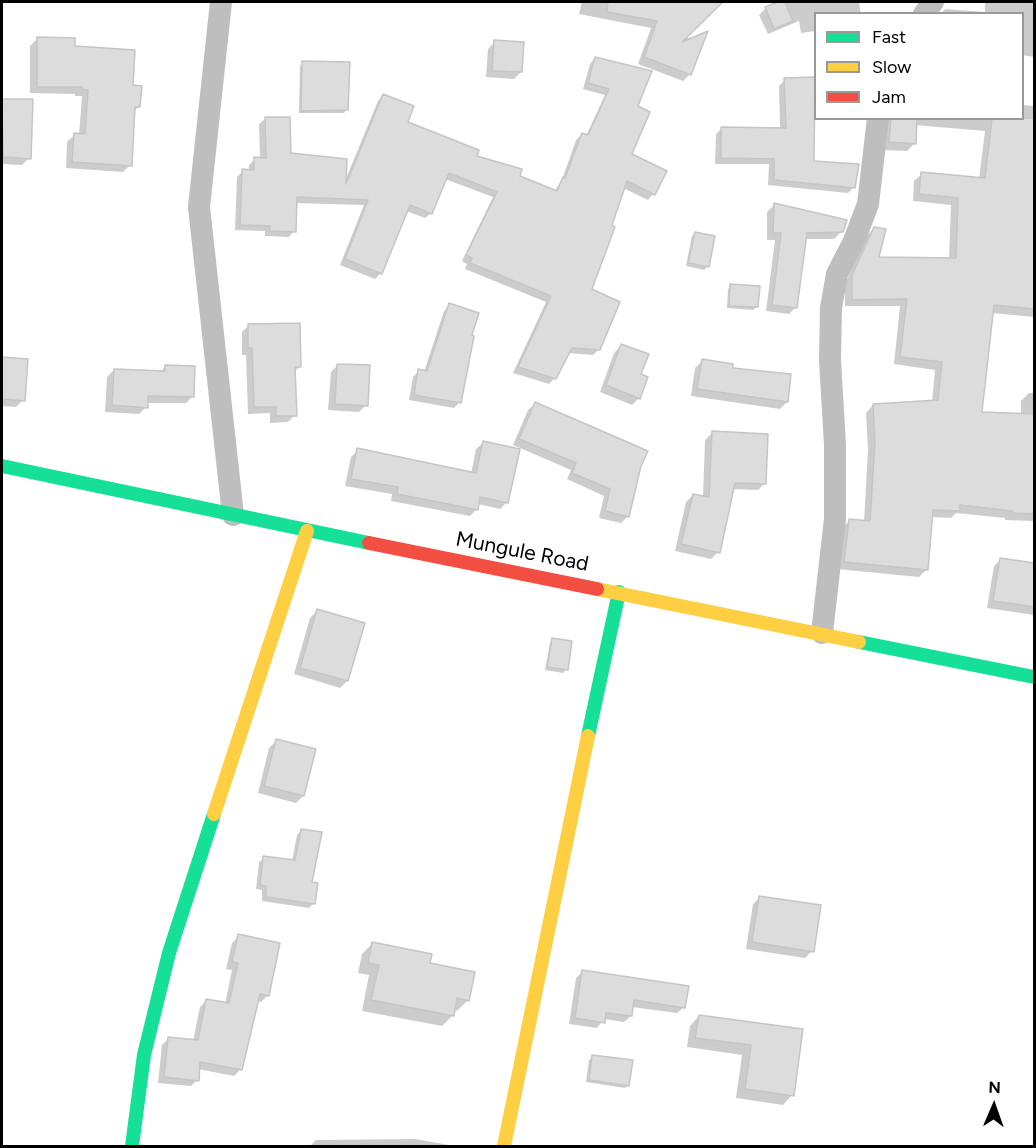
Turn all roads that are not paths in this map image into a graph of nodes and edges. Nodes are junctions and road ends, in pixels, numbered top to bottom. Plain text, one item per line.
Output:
1 (220, 2) edge
2 (878, 120) edge
3 (2, 466) edge
4 (233, 515) junction
5 (308, 531) junction
6 (619, 592) junction
7 (822, 633) junction
8 (1035, 677) edge
9 (132, 1146) edge
10 (504, 1146) edge

1 - 4 street
2 - 7 street
3 - 4 street, Mungule Road
4 - 5 street, Mungule Road
5 - 6 street, Mungule Road
5 - 9 street
6 - 7 street, Mungule Road
6 - 10 street
7 - 8 street, Mungule Road

